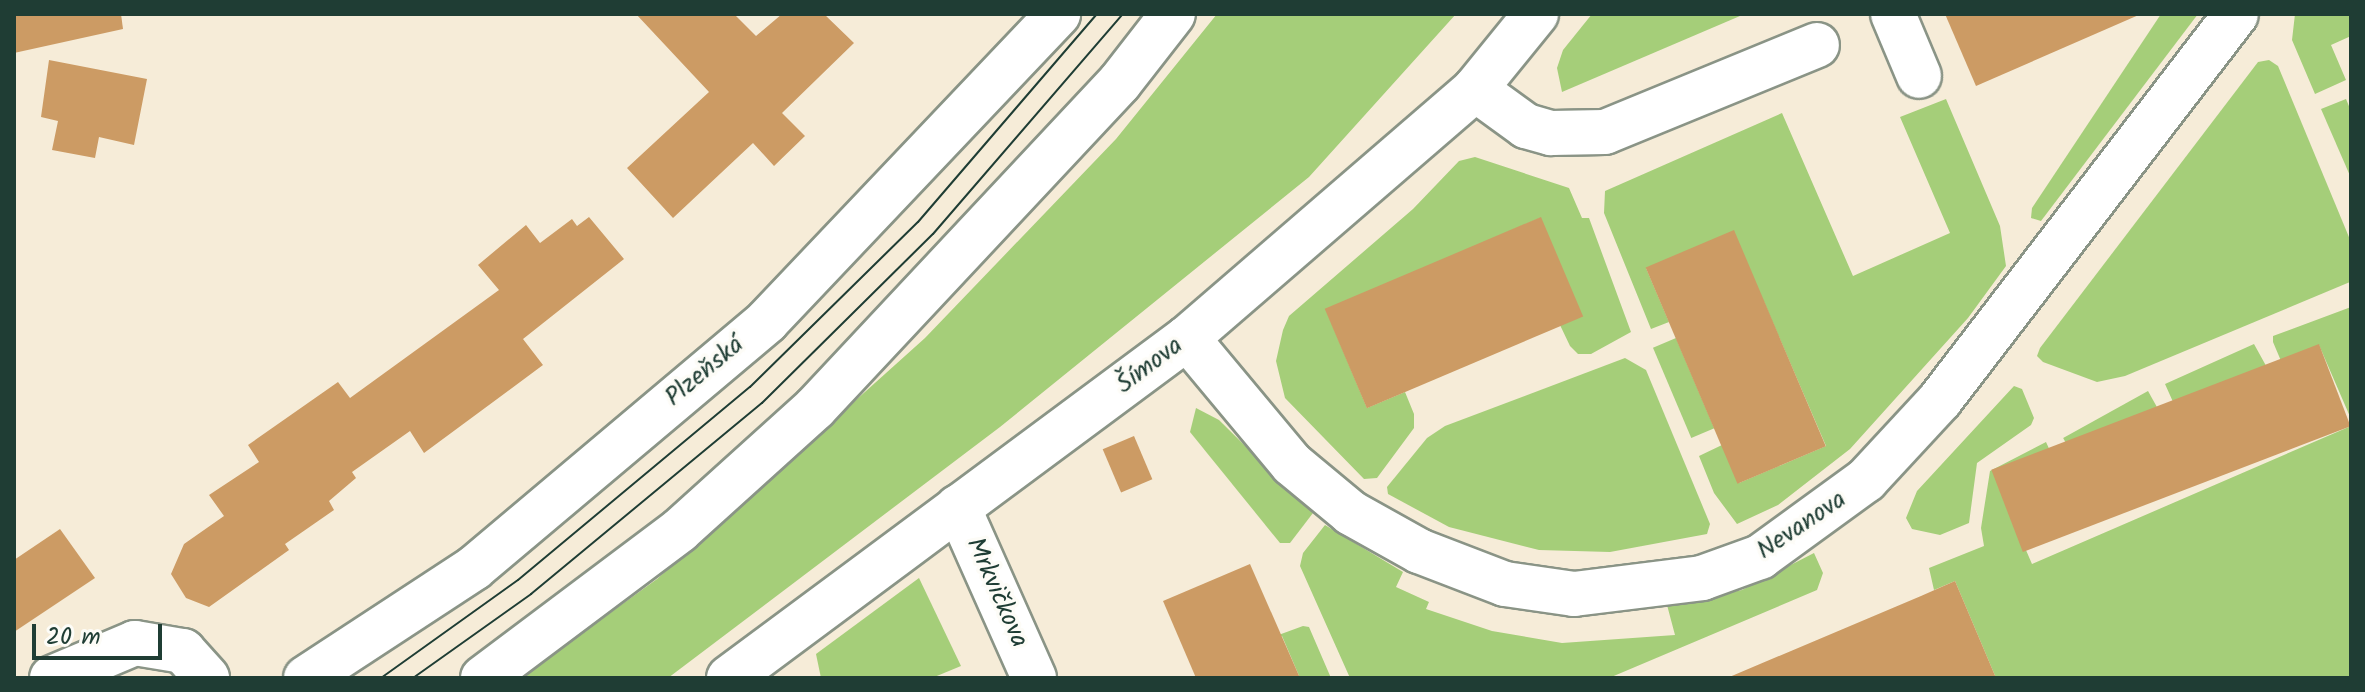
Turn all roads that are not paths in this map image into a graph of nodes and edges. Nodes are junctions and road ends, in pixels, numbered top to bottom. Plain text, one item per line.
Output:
1 (1058, 14) edge
2 (1173, 14) edge
3 (1536, 14) edge
4 (1893, 14) edge
5 (2236, 14) edge
6 (1817, 45) dead end
7 (1919, 76) dead end
8 (1475, 89) junction
9 (1187, 338) junction
10 (958, 507) junction
11 (52, 678) edge
12 (207, 678) edge
13 (306, 678) edge
14 (483, 678) edge
15 (729, 678) edge
16 (1034, 678) edge

1 - 13 street, Plzeňská
2 - 14 street
3 - 8 street, Šímova
4 - 7 street
5 - 9 street, Nevanova
6 - 8 street
8 - 9 street, Šímova
9 - 10 street, Šímova
10 - 15 street, Šímova
10 - 16 street, Mrkvičkova
11 - 12 street

